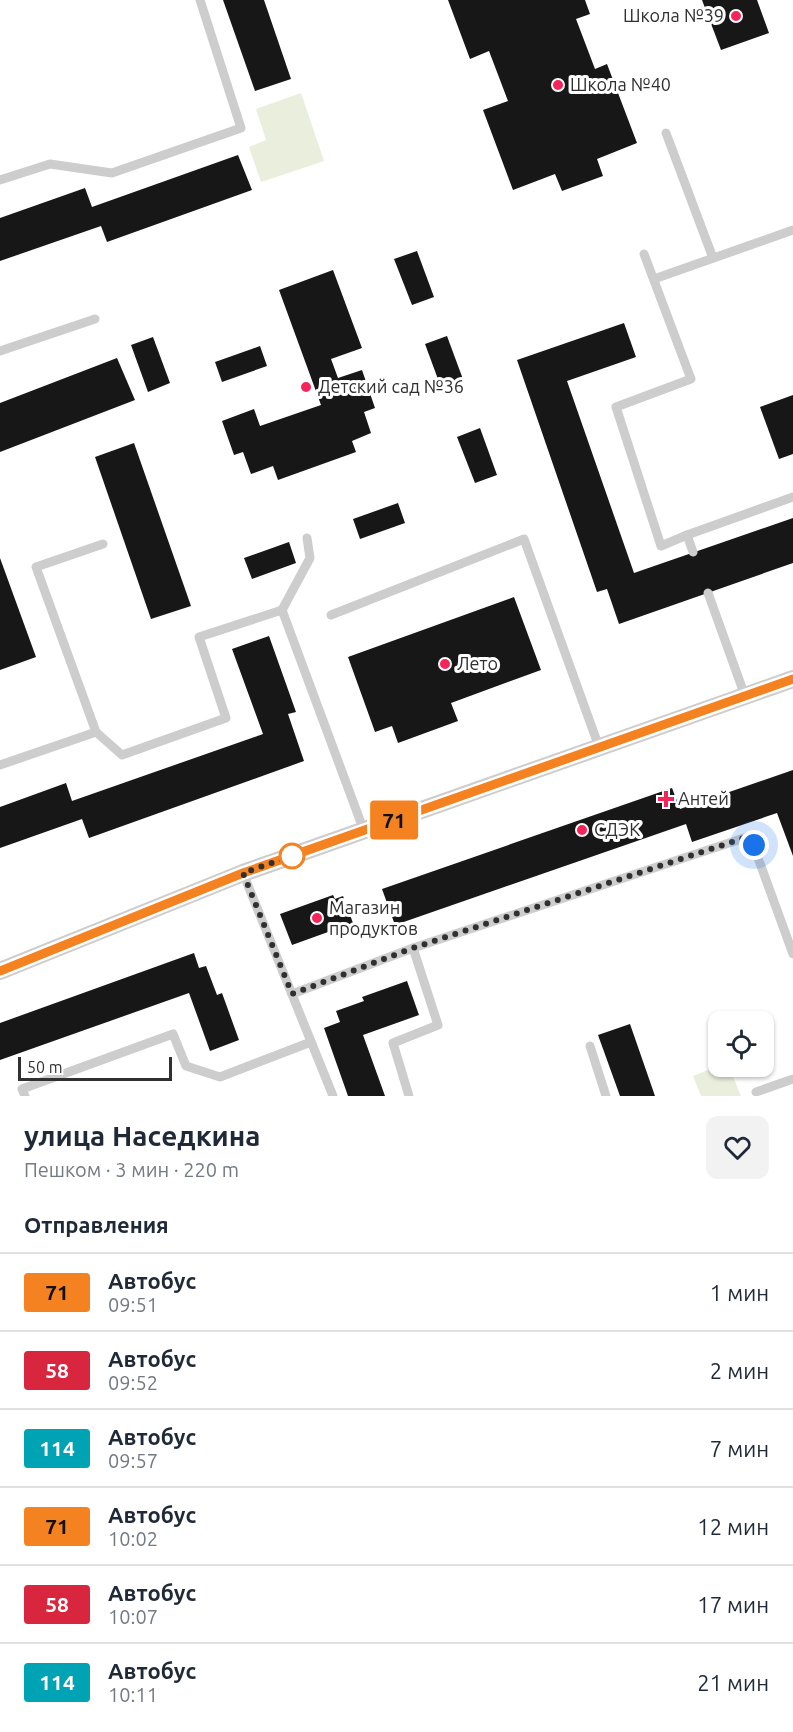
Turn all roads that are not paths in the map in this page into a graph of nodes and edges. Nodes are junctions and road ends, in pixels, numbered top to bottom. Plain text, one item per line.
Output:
1 (200, 0) edge
2 (666, 133) dead end
3 (0, 180) edge
4 (793, 230) edge
5 (644, 254) dead end
6 (713, 258) junction
7 (654, 279) junction
8 (95, 319) dead end
9 (0, 351) edge
10 (793, 497) edge
11 (687, 535) junction
12 (307, 538) dead end
13 (103, 543) dead end
14 (693, 552) dead end
15 (708, 593) dead end
16 (282, 610) junction
17 (331, 615) dead end
18 (793, 679) edge
19 (745, 696) junction
20 (96, 732) junction
21 (599, 747) junction
22 (0, 765) edge
23 (364, 831) junction
24 (243, 873) junction
25 (413, 948) junction
26 (793, 954) edge
27 (0, 971) edge
28 (292, 994) junction
29 (311, 1042) junction
30 (590, 1046) dead end
31 (793, 1079) edge
32 (756, 1092) dead end
33 (25, 1096) edge
34 (333, 1096) edge
35 (410, 1096) edge
36 (606, 1096) edge

1 - 3 lane
2 - 6 lane
4 - 6 lane
5 - 7 lane
6 - 7 lane
7 - 11 lane
8 - 9 lane
10 - 11 lane
11 - 14 lane
12 - 16 lane
13 - 20 lane
15 - 19 lane
16 - 20 lane
16 - 23 lane
17 - 21 lane
18 - 19 street
19 - 21 street
20 - 22 lane
21 - 23 street
23 - 24 street
24 - 27 street
24 - 28 lane
25 - 26 lane
25 - 28 lane
25 - 35 lane
28 - 29 lane
29 - 33 lane
29 - 34 lane
30 - 36 lane
31 - 32 lane

